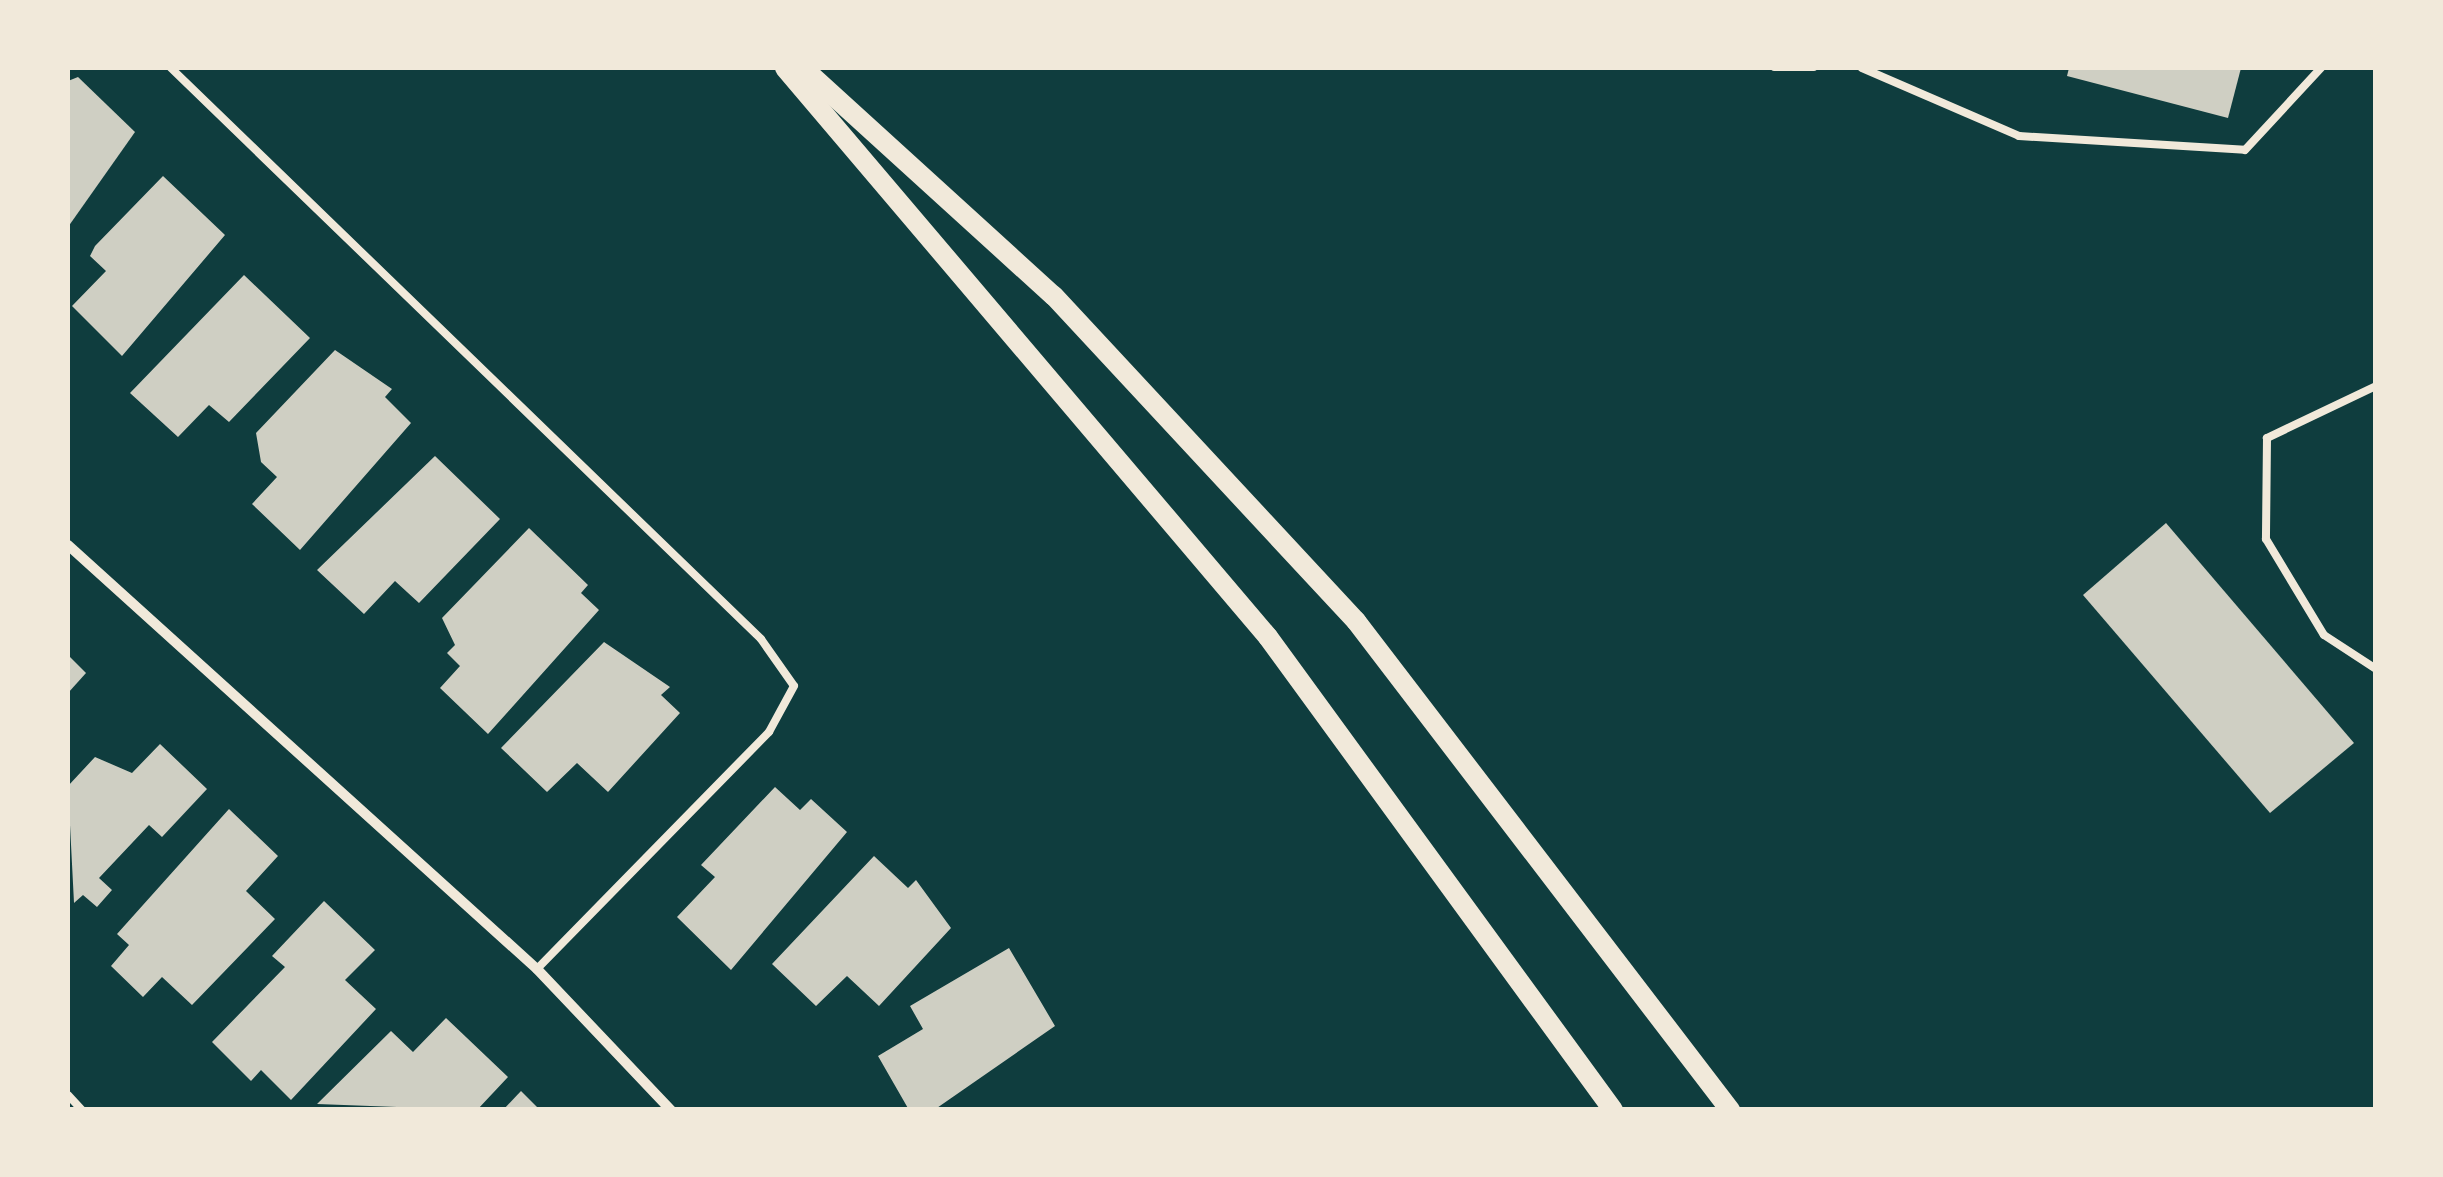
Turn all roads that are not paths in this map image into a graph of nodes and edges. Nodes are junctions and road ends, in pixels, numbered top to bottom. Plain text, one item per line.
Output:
1 (171, 68) edge
2 (786, 68) edge
3 (802, 68) edge
4 (1862, 68) edge
5 (2321, 68) edge
6 (2376, 386) edge
7 (68, 544) edge
8 (2376, 670) edge
9 (538, 968) junction
10 (68, 1095) edge
11 (82, 1110) edge
12 (671, 1110) edge
13 (1614, 1110) edge
14 (1730, 1110) edge

1 - 9 lane
2 - 13 main road
3 - 14 main road
4 - 5 lane
6 - 8 lane
7 - 9 street
9 - 12 street
10 - 11 lane

